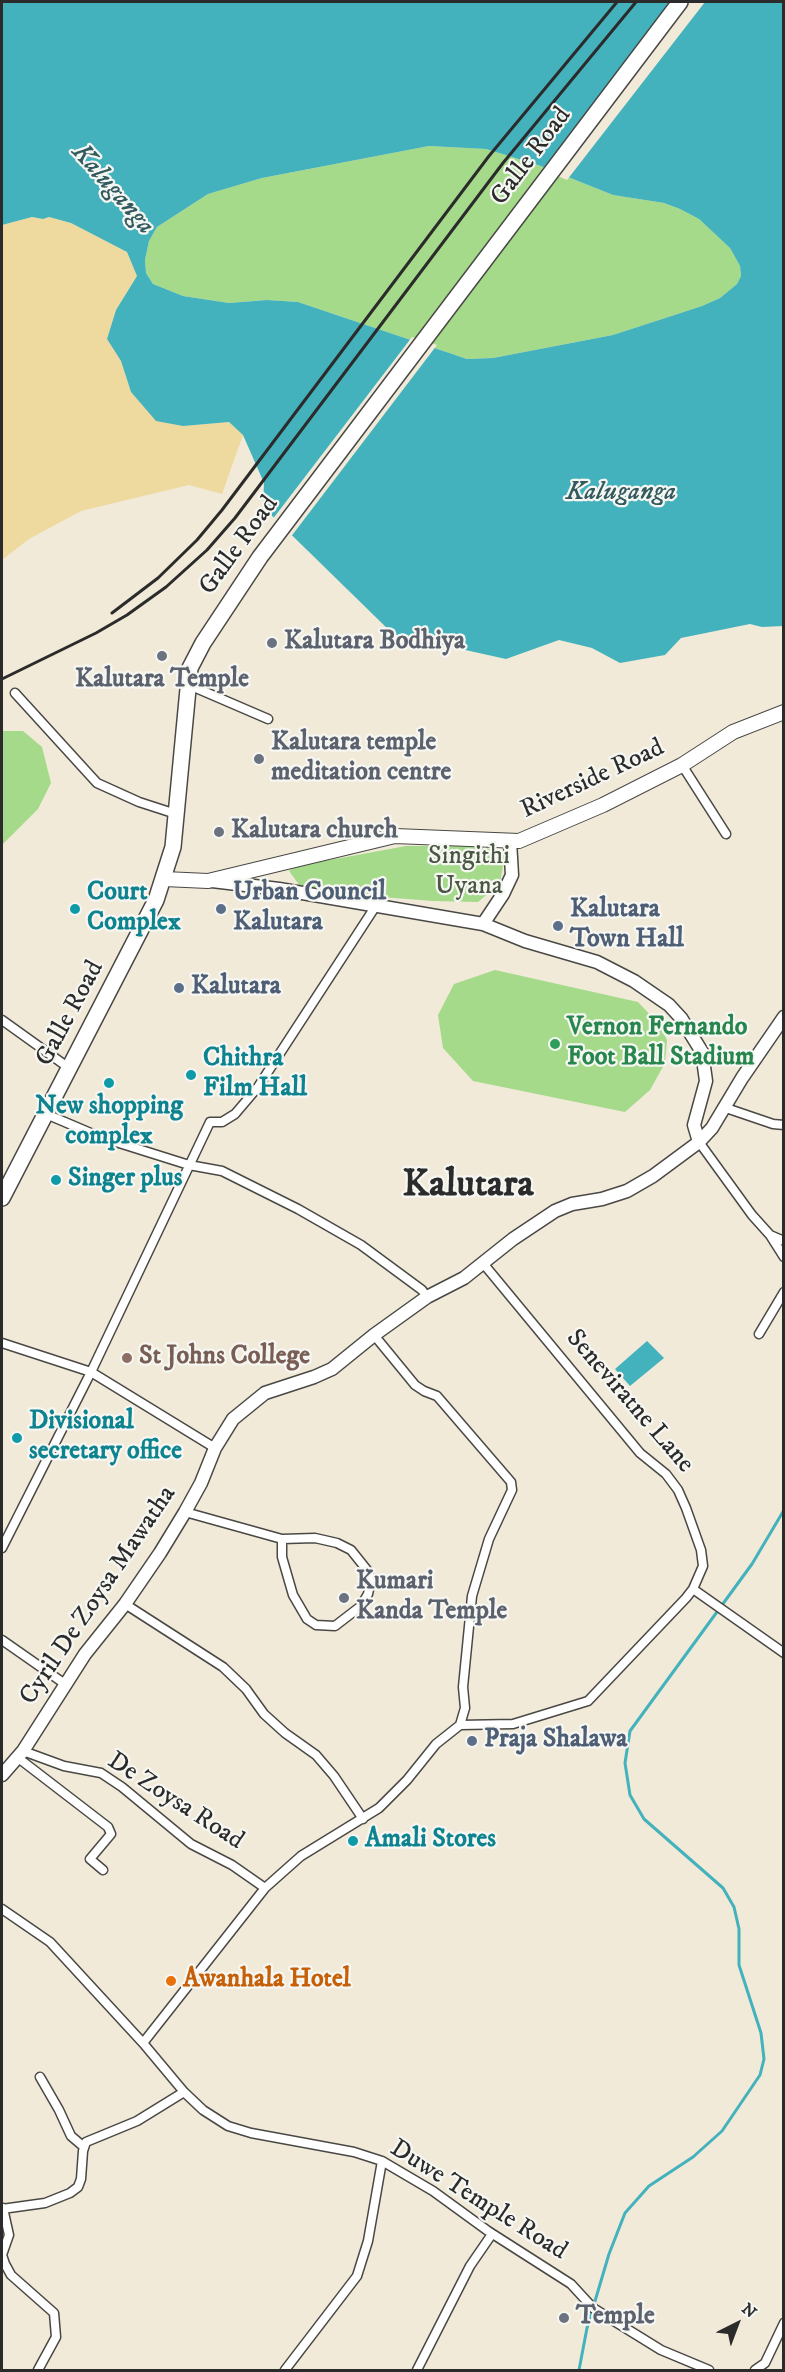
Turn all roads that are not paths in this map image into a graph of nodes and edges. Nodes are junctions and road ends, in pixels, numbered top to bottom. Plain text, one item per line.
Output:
1 (680, 2) edge
2 (189, 685) junction
3 (15, 693) dead end
4 (783, 712) edge
5 (268, 719) dead end
6 (681, 765) junction
7 (176, 814) junction
8 (726, 834) dead end
9 (510, 841) junction
10 (164, 879) junction
11 (208, 881) junction
12 (377, 904) junction
13 (483, 924) junction
14 (783, 1017) edge
15 (2, 1020) edge
16 (69, 1068) junction
17 (726, 1108) junction
18 (46, 1114) junction
19 (783, 1125) edge
20 (699, 1142) junction
21 (189, 1165) junction
22 (2, 1198) edge
23 (770, 1235) junction
24 (783, 1241) edge
25 (783, 1257) edge
26 (482, 1262) junction
27 (783, 1292) edge
28 (427, 1297) junction
29 (759, 1334) dead end
30 (374, 1335) junction
31 (2, 1343) edge
32 (91, 1372) junction
33 (215, 1448) junction
34 (185, 1512) junction
35 (282, 1539) junction
36 (2, 1548) edge
37 (693, 1589) junction
38 (125, 1604) junction
39 (2, 1640) edge
40 (783, 1653) edge
41 (65, 1684) junction
42 (460, 1725) junction
43 (20, 1754) junction
44 (2, 1774) edge
45 (363, 1819) junction
46 (103, 1870) dead end
47 (265, 1887) junction
48 (2, 1909) edge
49 (142, 2043) junction
50 (40, 2077) dead end
51 (184, 2092) junction
52 (84, 2147) junction
53 (382, 2161) junction
54 (2, 2209) edge
55 (492, 2234) junction
56 (783, 2322) edge
57 (698, 2368) edge
58 (38, 2370) edge
59 (274, 2370) edge
60 (285, 2370) edge
61 (417, 2370) edge
62 (709, 2370) edge
63 (755, 2370) edge

1 - 2 highway, Galle Road
2 - 5 street
2 - 7 highway, Galle Road
3 - 7 street
4 - 6 main road, Riverside Road
6 - 8 street
6 - 9 main road, Riverside Road
7 - 10 highway, Galle Road
9 - 11 main road, Riverside Road
9 - 13 street
10 - 11 main road, Riverside Road
10 - 16 highway, Galle Road
11 - 12 street
12 - 13 street
12 - 21 street
13 - 20 street
14 - 17 street, Cyril De Zoysa Mawatha
15 - 16 street
16 - 18 highway, Galle Road
17 - 19 street
17 - 20 street, Cyril De Zoysa Mawatha
18 - 21 street
18 - 22 highway, Galle Road
20 - 23 street
20 - 26 street, Cyril De Zoysa Mawatha
21 - 28 street
21 - 32 street
23 - 24 street
23 - 25 street
26 - 28 street, Cyril De Zoysa Mawatha
26 - 37 street, Seneviratne Lane
27 - 29 street
28 - 30 street, Cyril De Zoysa Mawatha
30 - 33 street, Cyril De Zoysa Mawatha
30 - 42 street
31 - 32 street
32 - 33 street
32 - 36 street
33 - 34 street, Cyril De Zoysa Mawatha
34 - 35 street
34 - 38 street, Cyril De Zoysa Mawatha
35 - 35 street
37 - 40 street
37 - 42 street, Seneviratne Lane
38 - 41 street, Cyril De Zoysa Mawatha
38 - 45 street
39 - 41 street
41 - 43 street, Cyril De Zoysa Mawatha
42 - 45 street
43 - 44 street, Cyril De Zoysa Mawatha
43 - 46 street
43 - 47 street, De Zoysa Road
45 - 47 street
47 - 49 street
48 - 49 street, Duwe Temple Road
49 - 51 street, Duwe Temple Road
50 - 52 street
51 - 52 street
51 - 53 street, Duwe Temple Road
52 - 54 street
53 - 55 street, Duwe Temple Road
53 - 60 street
54 - 58 street
55 - 57 street, Duwe Temple Road
55 - 61 street
56 - 63 street
57 - 62 street, Duwe Temple Road
59 - 60 street

